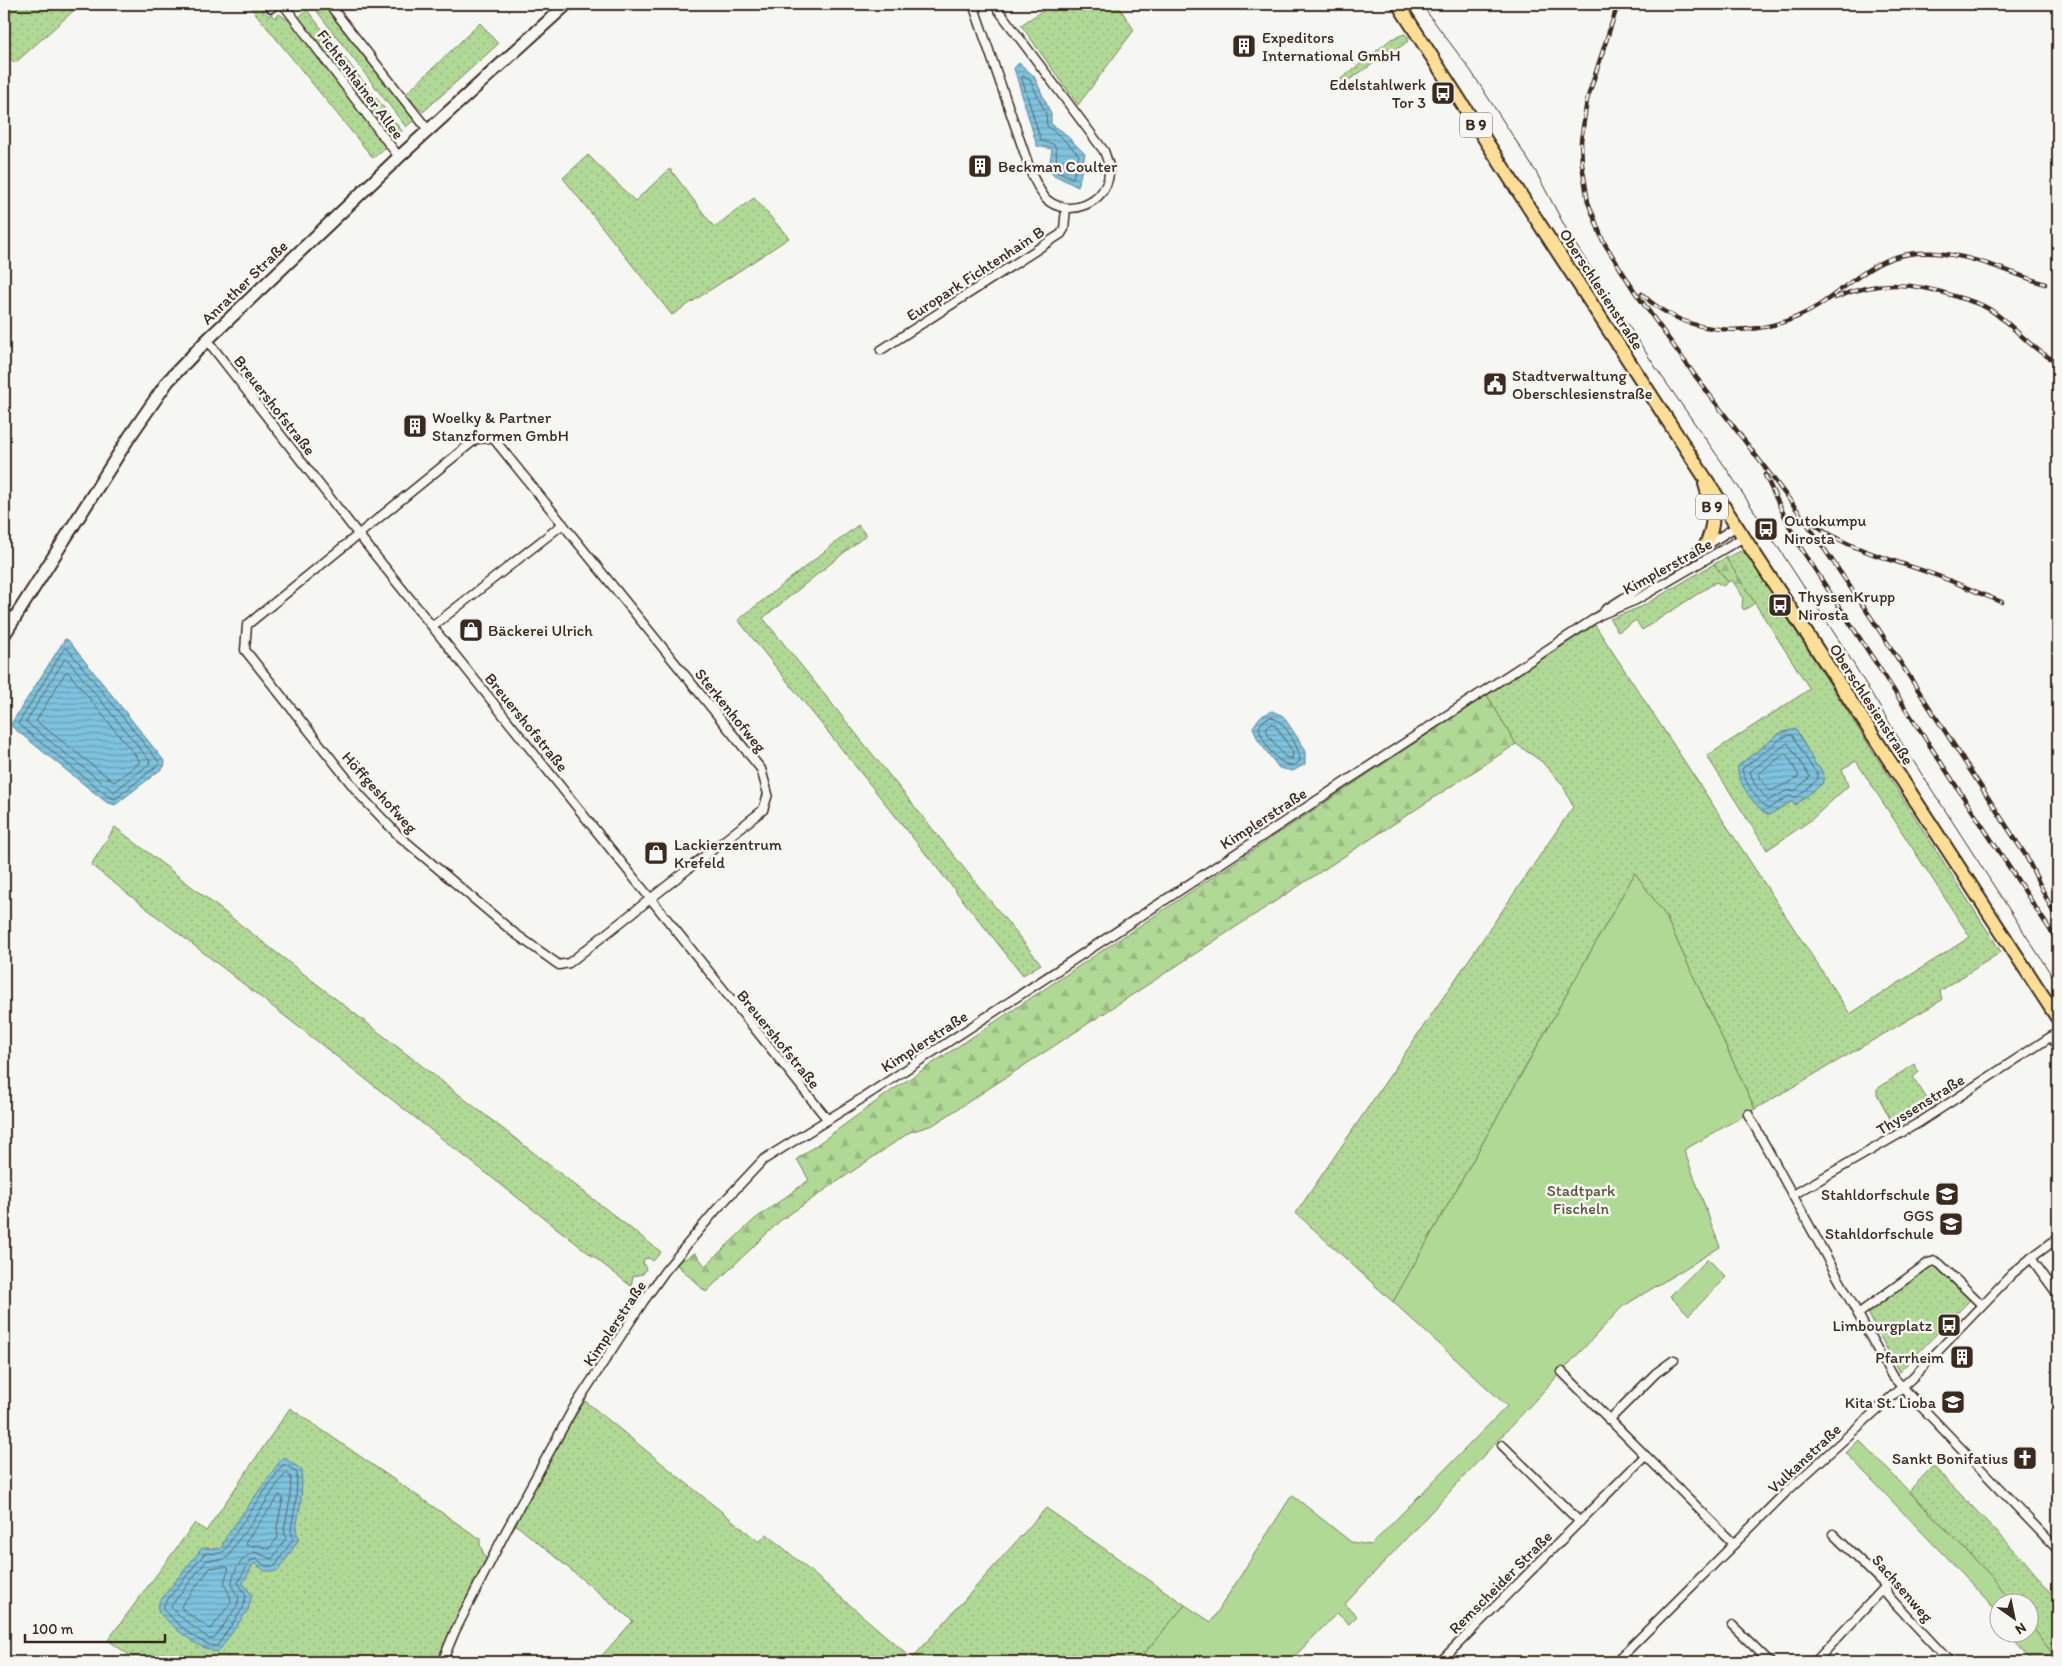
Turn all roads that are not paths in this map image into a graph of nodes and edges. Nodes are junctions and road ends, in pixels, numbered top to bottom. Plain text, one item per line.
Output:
1 (283, 4) edge
2 (329, 4) edge
3 (567, 4) edge
4 (973, 4) edge
5 (994, 4) edge
6 (1398, 4) edge
7 (428, 130) junction
8 (399, 157) junction
9 (1066, 208) junction
10 (207, 340) junction
11 (881, 350) dead end
12 (1699, 468) junction
13 (563, 524) junction
14 (1737, 526) junction
15 (358, 534) junction
16 (1744, 538) junction
17 (1705, 547) junction
18 (1600, 615) junction
19 (433, 626) junction
20 (4, 635) edge
21 (650, 898) junction
22 (2058, 1019) edge
23 (2055, 1034) edge
24 (2058, 1047) edge
25 (1748, 1114) dead end
26 (828, 1120) junction
27 (1793, 1194) junction
28 (2058, 1238) edge
29 (2031, 1258) junction
30 (2058, 1295) edge
31 (1982, 1305) junction
32 (1858, 1314) junction
33 (1674, 1360) dead end
34 (1562, 1372) dead end
35 (1902, 1388) junction
36 (1609, 1420) junction
37 (1502, 1445) dead end
38 (1645, 1456) junction
39 (1580, 1522) junction
40 (1833, 1534) dead end
41 (1734, 1544) junction
42 (2058, 1550) edge
43 (1886, 1586) junction
44 (1732, 1625) dead end
45 (442, 1662) edge
46 (1440, 1662) edge
47 (1616, 1662) edge
48 (1770, 1662) edge
49 (1815, 1662) edge
50 (1950, 1662) edge

1 - 8 street, Fichtenhainer Allee
2 - 7 street, Fichtenhainer Allee
3 - 7 main road, Anrather Straße
4 - 9 street, Europark Fichtenhain B
5 - 9 street
6 - 12 main road, Oberschlesienstraße / B 9
7 - 8 main road, Anrather Straße
8 - 10 main road, Anrather Straße
9 - 11 street, Europark Fichtenhain B
10 - 15 street, Breuershofstraße
10 - 20 main road, Anrather Straße
12 - 14 main road, Oberschlesienstraße / B 9
12 - 17 main road, B 9
13 - 15 street, Sterkenhofweg
13 - 19 street
13 - 21 street, Sterkenhofweg
14 - 16 main road, Oberschlesienstraße / B 9
14 - 17 street, Kimplerstraße
15 - 19 street, Breuershofstraße
15 - 21 street, Höffgeshofweg
16 - 18 street, Kimplerstraße
16 - 22 main road, Oberschlesienstraße / B 9
17 - 18 street, Kimplerstraße
18 - 26 street, Kimplerstraße
19 - 21 street, Breuershofstraße
21 - 26 street, Breuershofstraße
23 - 24 street
23 - 27 street, Thyssenstraße
25 - 27 street
26 - 45 street, Kimplerstraße
27 - 32 street
28 - 29 street, Vulkanstraße
29 - 30 street
29 - 31 street, Vulkanstraße
31 - 32 street
31 - 35 street, Vulkanstraße
32 - 35 street
33 - 36 street
34 - 36 street
35 - 41 street, Vulkanstraße
35 - 42 street
36 - 38 street
37 - 39 street
38 - 39 street, Remscheider Straße
38 - 41 street
39 - 46 street, Remscheider Straße
40 - 43 street, Sachsenweg
41 - 47 street, Vulkanstraße
43 - 49 street
43 - 50 street, Sachsenweg
44 - 48 street

